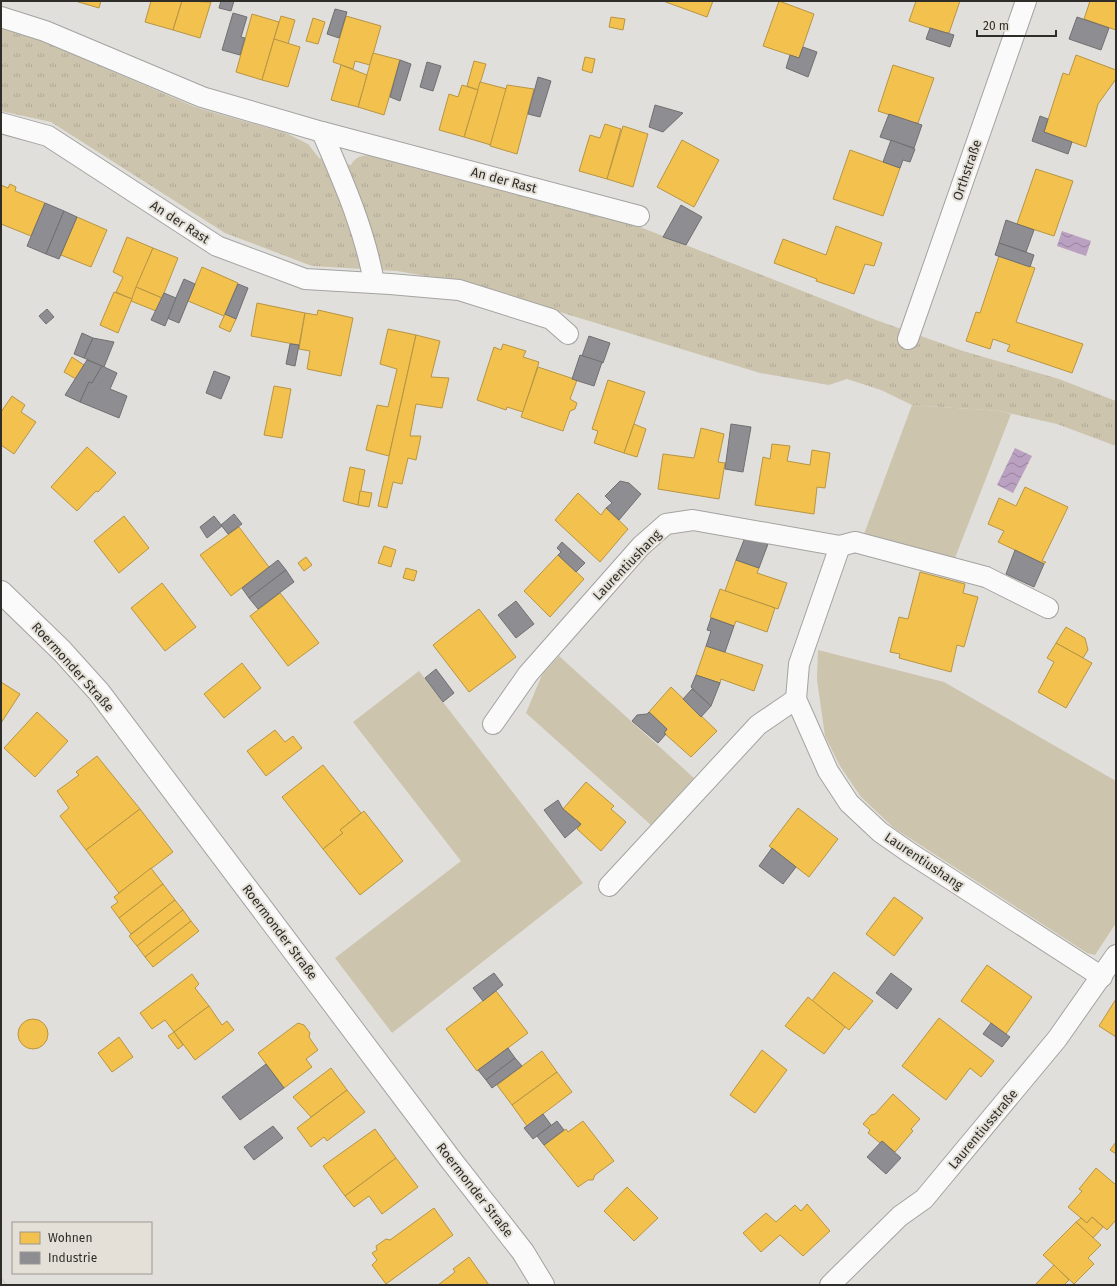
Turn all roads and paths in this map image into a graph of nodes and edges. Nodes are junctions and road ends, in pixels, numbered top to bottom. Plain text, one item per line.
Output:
1 (1026, 1) edge
2 (1, 17) edge
3 (1, 123) edge
4 (322, 132) junction
5 (639, 216) dead end
6 (374, 283) junction
7 (568, 334) dead end
8 (908, 339) dead end
9 (840, 546) junction
10 (1, 592) edge
11 (1048, 608) dead end
12 (796, 699) junction
13 (493, 724) dead end
14 (609, 886) dead end
15 (1116, 955) edge
16 (1102, 977) junction
17 (543, 1285) edge
18 (830, 1285) edge

1 - 8 street, Orthstraße
2 - 4 street, An der Rast
3 - 6 street, An der Rast
4 - 5 street, An der Rast
4 - 6 street
6 - 7 street, An der Rast
9 - 11 street, Laurentiushang
9 - 12 street, Laurentiushang
9 - 13 street, Laurentiushang
10 - 17 main road, Roermonder Straße
12 - 14 street
12 - 16 street, Laurentiushang
15 - 16 street, Laurentiusstraße
16 - 18 street, Laurentiusstraße

